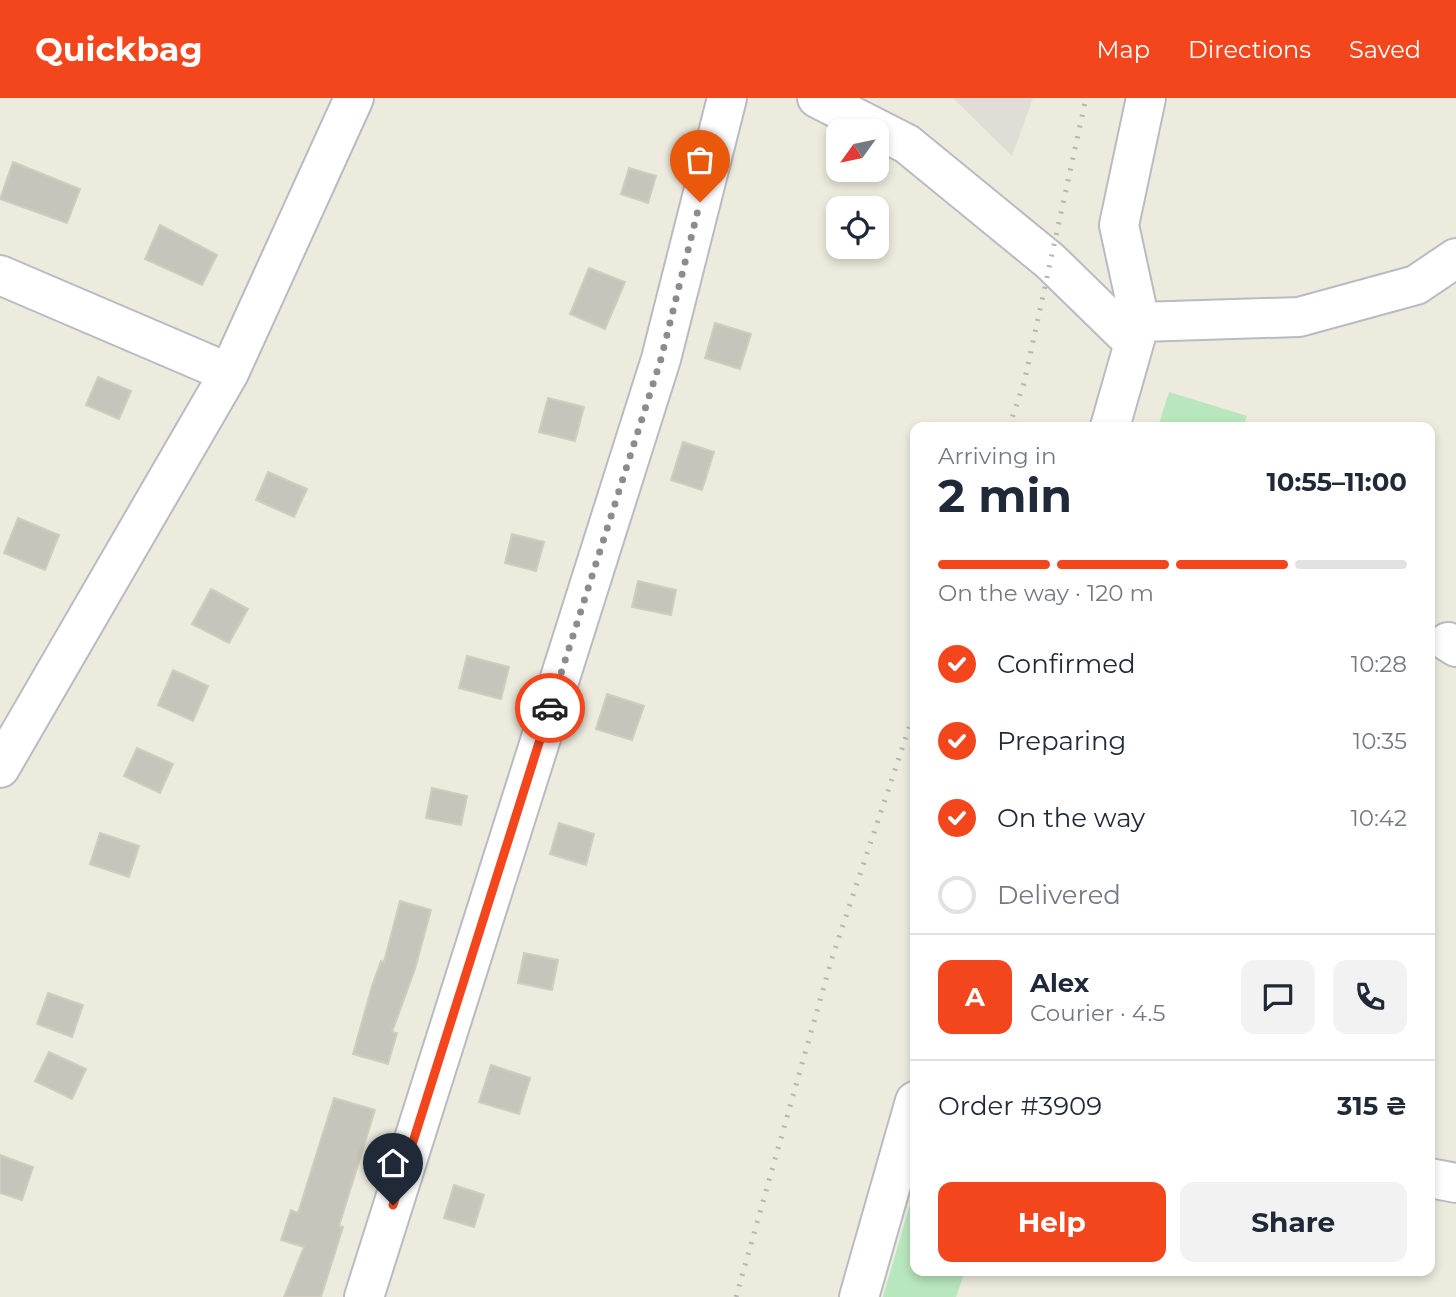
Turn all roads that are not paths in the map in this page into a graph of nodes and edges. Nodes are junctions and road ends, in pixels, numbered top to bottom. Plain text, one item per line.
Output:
1 (354, 98) edge
2 (727, 98) edge
3 (817, 98) edge
4 (1146, 98) edge
5 (1456, 258) edge
6 (0, 275) edge
7 (1137, 332) junction
8 (229, 373) junction
9 (1111, 422) edge
10 (2, 761) edge
11 (910, 1118) edge
12 (1435, 1179) edge
13 (1456, 1183) edge
14 (365, 1297) edge
15 (859, 1297) edge

1 - 8 street
2 - 14 street
3 - 7 street
4 - 7 street
5 - 7 street
6 - 8 street
7 - 9 street
8 - 10 street
11 - 15 street
12 - 13 street

